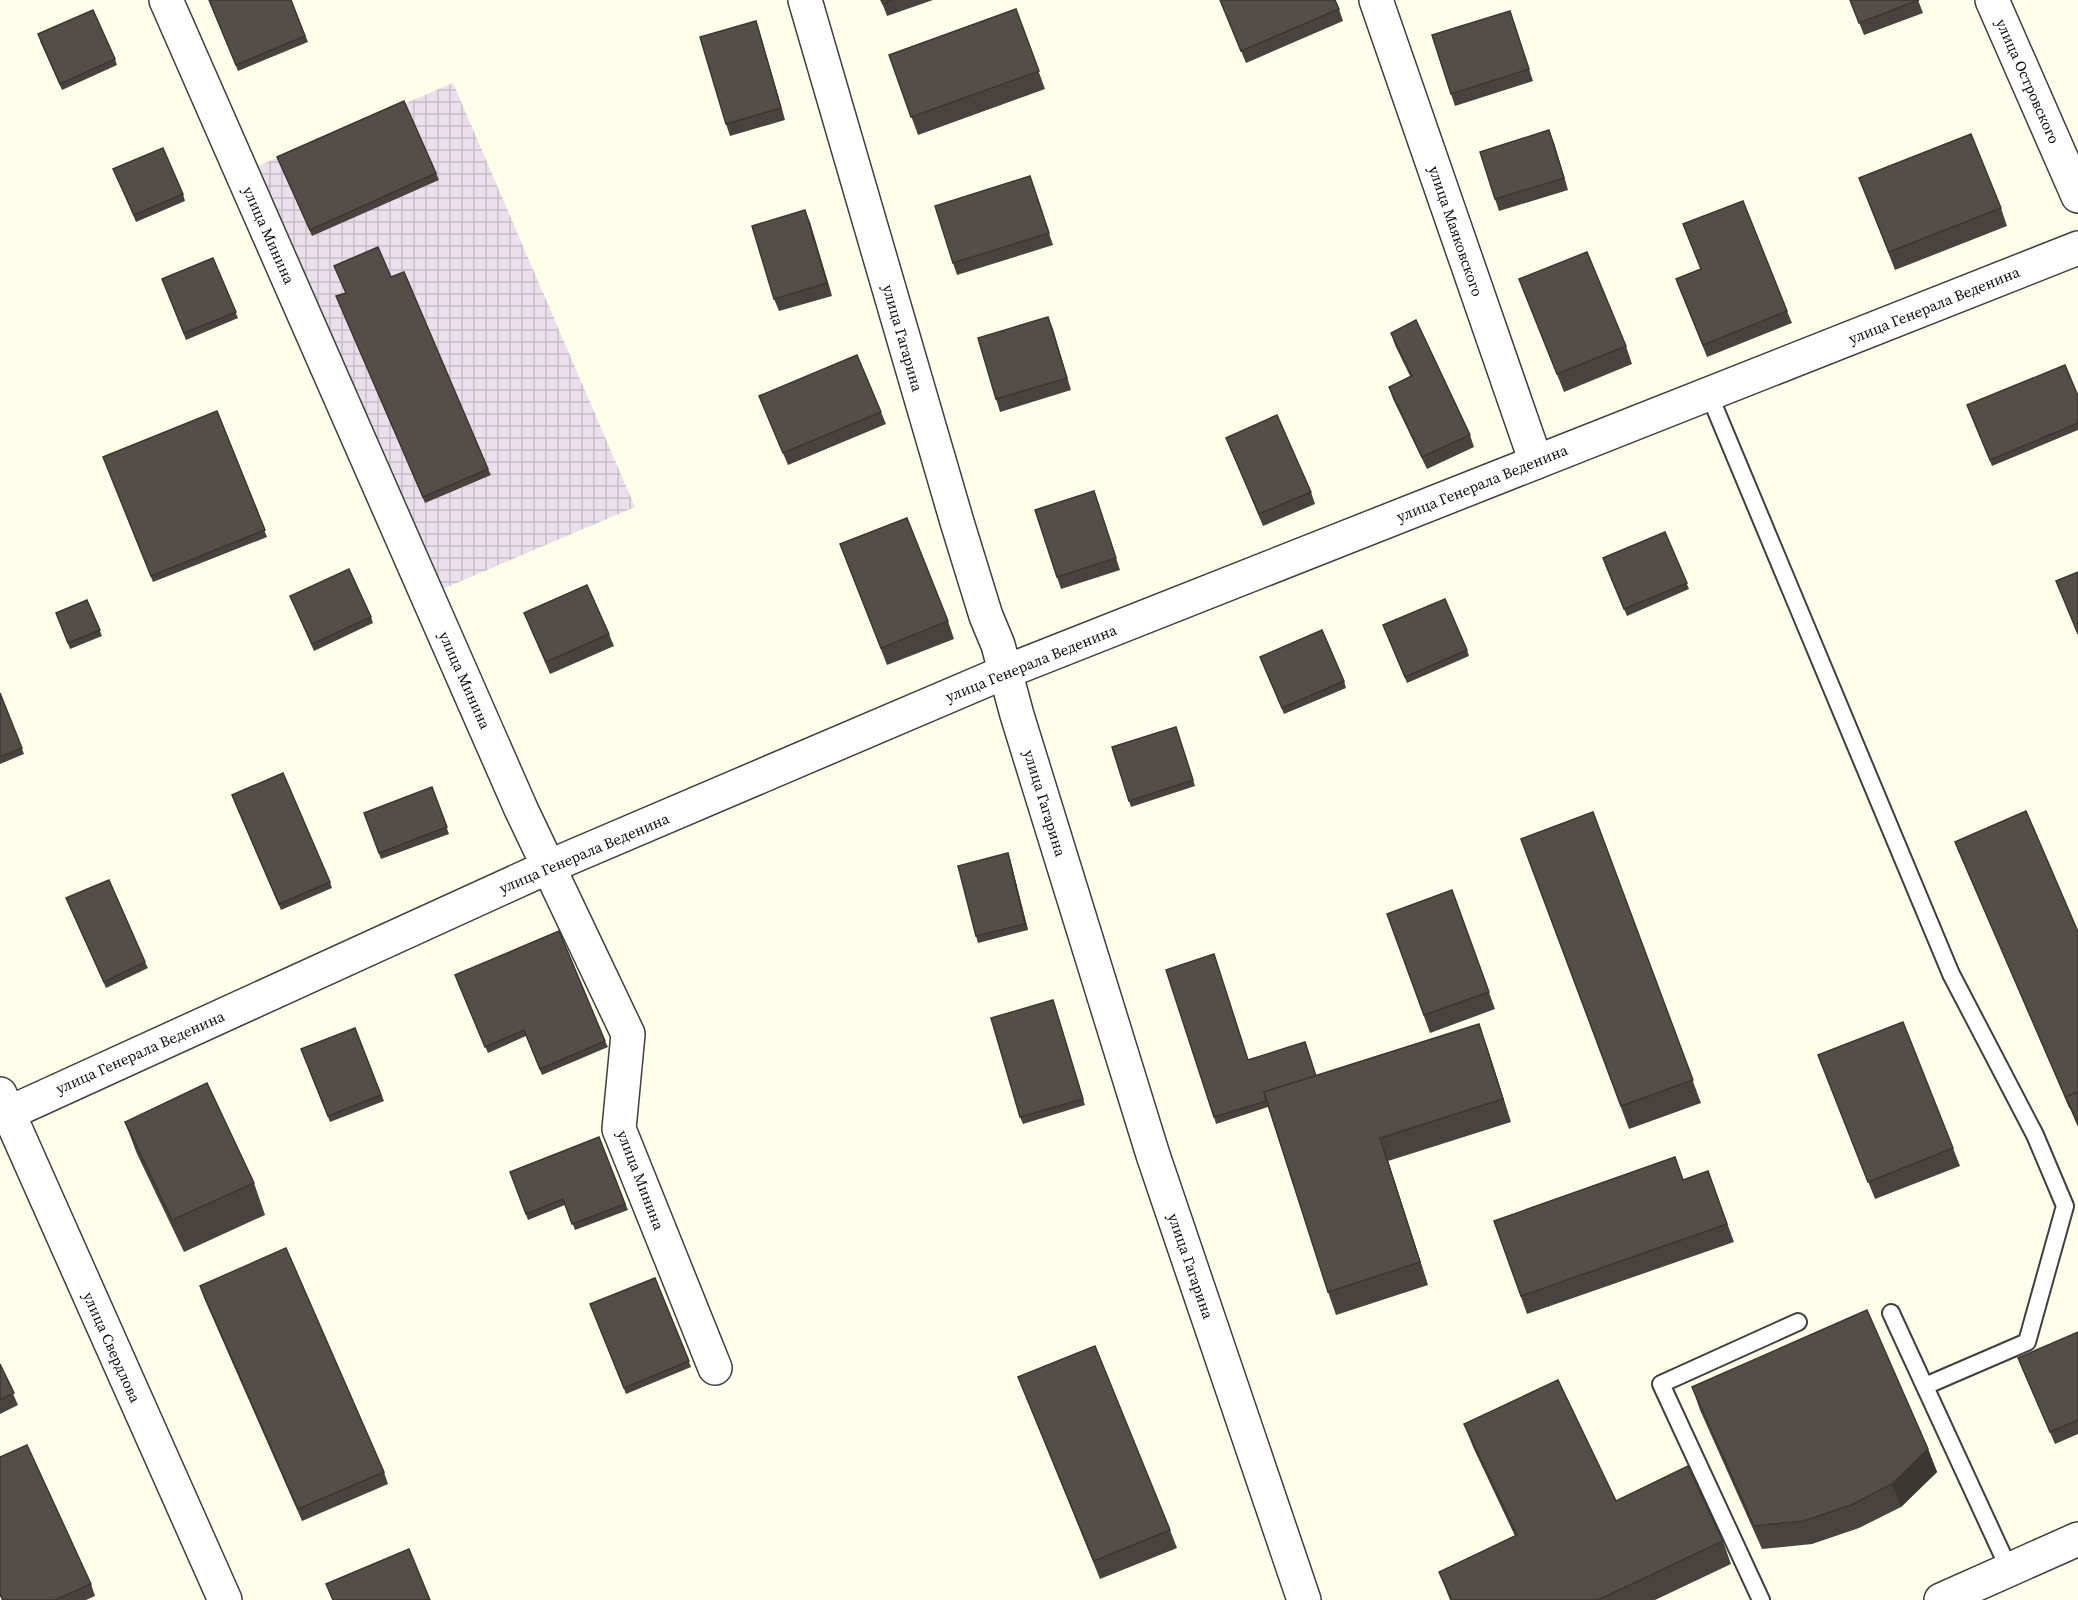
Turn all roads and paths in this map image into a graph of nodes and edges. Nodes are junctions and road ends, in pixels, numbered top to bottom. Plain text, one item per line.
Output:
1 (166, 0) edge
2 (805, 0) edge
3 (1376, 0) edge
4 (1992, 0) edge
5 (2078, 196) edge
6 (2078, 248) edge
7 (1709, 394) junction
8 (1536, 462) junction
9 (1005, 672) junction
10 (548, 867) junction
11 (3, 1108) edge
12 (1891, 1313) dead end
13 (1798, 1322) dead end
14 (715, 1368) dead end
15 (1925, 1386) junction
16 (2078, 1539) edge
17 (2009, 1569) junction
18 (225, 1600) edge
19 (1304, 1600) edge
20 (1761, 1600) edge
21 (1941, 1600) edge

1 - 10 street, улица Минина
2 - 9 street, улица Гагарина
3 - 8 street, улица Маяковского
4 - 5 street, улица Островского
6 - 7 street, улица Генерала Веденина
7 - 8 street, улица Генерала Веденина
7 - 15 lane
8 - 9 street, улица Генерала Веденина
9 - 10 street, улица Генерала Веденина
9 - 19 street, улица Гагарина
10 - 11 street, улица Генерала Веденина
10 - 14 street, улица Минина
11 - 18 street, улица Свердлова
12 - 15 lane
13 - 20 lane
15 - 17 lane
16 - 17 street
17 - 21 street

